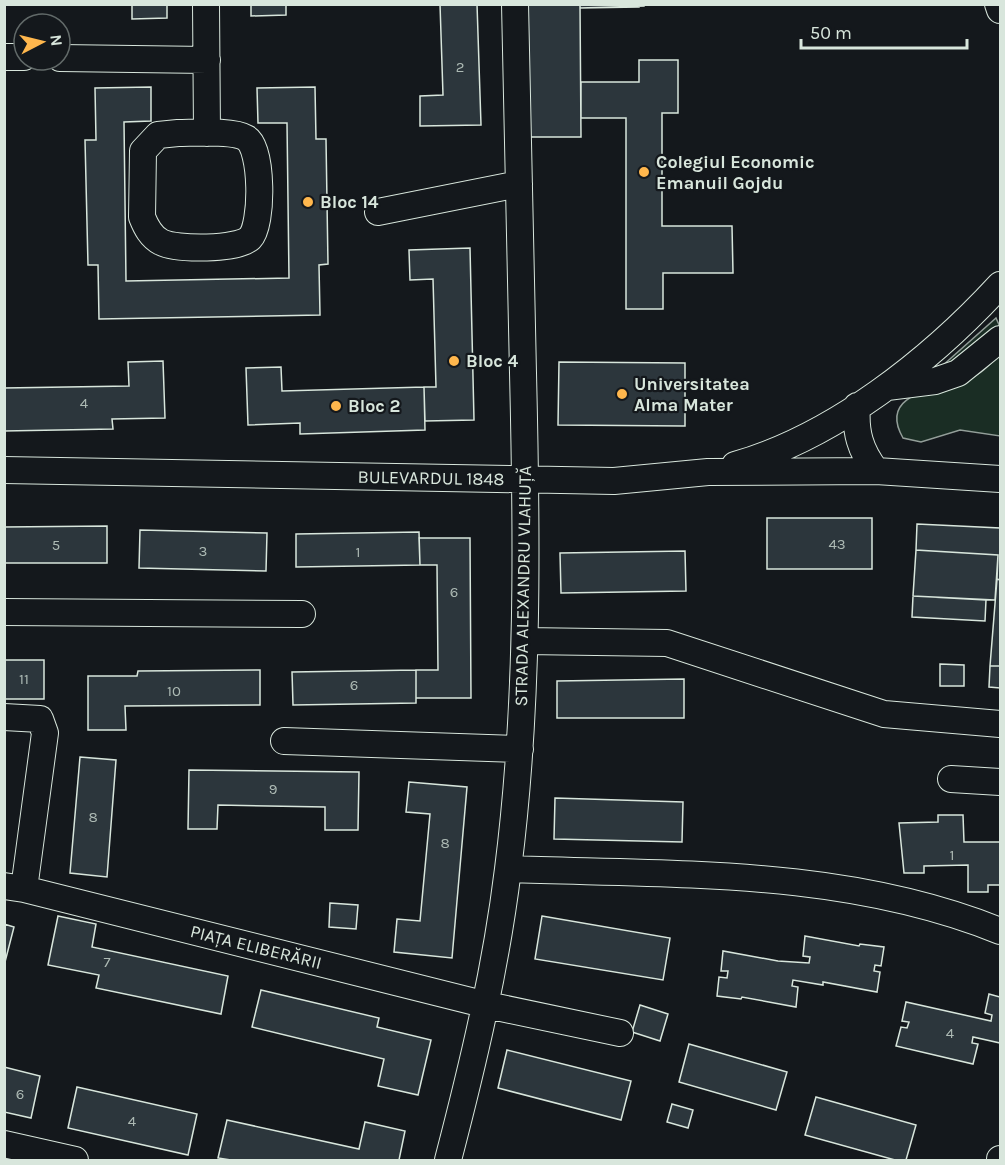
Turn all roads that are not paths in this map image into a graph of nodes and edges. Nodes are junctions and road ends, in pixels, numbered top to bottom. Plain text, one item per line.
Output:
1 (206, 4) edge
2 (515, 4) edge
3 (998, 4) edge
4 (1000, 10) edge
5 (72, 58) edge
6 (207, 60) junction
7 (207, 134) junction
8 (519, 184) junction
9 (378, 212) dead end
10 (1000, 285) edge
11 (1000, 339) edge
12 (884, 387) junction
13 (857, 406) junction
14 (4, 470) edge
15 (876, 471) junction
16 (708, 472) junction
17 (1000, 479) edge
18 (526, 480) junction
19 (4, 612) edge
20 (302, 614) dead end
21 (525, 641) junction
22 (4, 717) edge
23 (1000, 724) edge
24 (284, 741) dead end
25 (520, 749) junction
26 (951, 780) dead end
27 (1000, 782) edge
28 (508, 869) junction
29 (14, 888) edge
30 (1000, 931) edge
31 (488, 1005) junction
32 (620, 1033) dead end
33 (4, 1144) edge
34 (75, 1161) edge
35 (448, 1161) edge

1 - 6 street
2 - 8 street, STRADA ALEXANDRU VLAHUȚĂ
3 - 4 street
5 - 6 street
6 - 7 street
7 - 7 street
8 - 9 street
8 - 18 street, STRADA ALEXANDRU VLAHUȚĂ
10 - 12 street
11 - 12 street
12 - 13 street
13 - 15 street
13 - 16 street
14 - 18 street, BULEVARDUL 1848
15 - 16 street, BULEVARDUL 1848
15 - 17 street, BULEVARDUL 1848
16 - 18 street, BULEVARDUL 1848
18 - 21 street, STRADA ALEXANDRU VLAHUȚĂ
19 - 20 street
21 - 23 street
21 - 25 street, STRADA ALEXANDRU VLAHUȚĂ
22 - 29 street, PIAȚA ELIBERĂRII
24 - 25 street
25 - 28 street, STRADA ALEXANDRU VLAHUȚĂ
26 - 27 street
28 - 30 street
28 - 31 street, STRADA ALEXANDRU VLAHUȚĂ
29 - 31 street, PIAȚA ELIBERĂRII
31 - 32 street, PIAȚA ELIBERĂRII
31 - 35 street, STRADA ALEXANDRU VLAHUȚĂ
33 - 34 street

